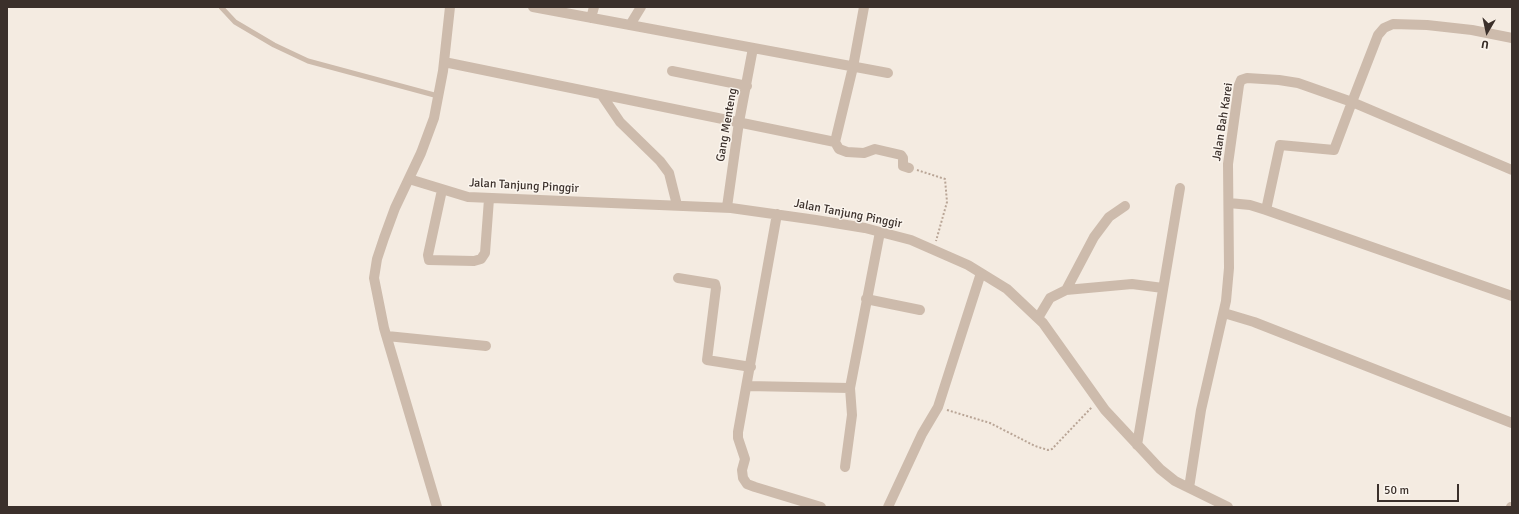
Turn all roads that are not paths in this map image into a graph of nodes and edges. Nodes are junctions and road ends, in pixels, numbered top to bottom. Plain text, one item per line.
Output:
1 (221, 7) edge
2 (450, 7) edge
3 (533, 7) edge
4 (594, 7) edge
5 (641, 7) edge
6 (864, 7) edge
7 (591, 18) junction
8 (630, 25) junction
9 (1512, 38) edge
10 (753, 48) junction
11 (444, 62) junction
12 (853, 67) junction
13 (672, 71) dead end
14 (888, 73) dead end
15 (747, 86) junction
16 (601, 94) junction
17 (438, 96) junction
18 (1352, 102) junction
19 (739, 122) junction
20 (835, 142) junction
21 (909, 168) road end
22 (1512, 170) edge
23 (409, 179) junction
24 (1180, 188) dead end
25 (442, 190) junction
26 (489, 199) junction
27 (1229, 203) junction
28 (677, 205) junction
29 (1125, 206) dead end
30 (727, 207) junction
31 (1266, 210) junction
32 (778, 214) junction
33 (880, 232) junction
34 (981, 274) junction
35 (678, 278) dead end
36 (1164, 288) junction
37 (1066, 290) junction
38 (1512, 296) edge
39 (866, 299) junction
40 (920, 310) dead end
41 (1224, 313) junction
42 (1038, 318) junction
43 (387, 336) junction
44 (486, 346) dead end
45 (751, 367) junction
46 (747, 386) junction
47 (850, 388) junction
48 (1512, 423) edge
49 (1137, 445) junction
50 (845, 467) dead end
51 (1189, 488) junction
52 (437, 507) edge
53 (821, 507) edge
54 (888, 507) edge
55 (1228, 507) edge

1 - 17 lane
2 - 11 street
3 - 7 street
4 - 7 street
5 - 8 street
6 - 12 street
7 - 8 street
8 - 10 street
9 - 18 street
10 - 12 street
10 - 15 street, Gang Menteng
11 - 16 street
11 - 17 street
12 - 14 street
12 - 20 street
13 - 15 street
15 - 19 street, Gang Menteng
16 - 19 street
16 - 28 street
17 - 23 street
18 - 22 street
18 - 27 street, Jalan Bah Karei
18 - 31 street
19 - 20 street
19 - 30 street, Gang Menteng
20 - 21 street
23 - 25 street, Jalan Tanjung Pinggir
23 - 43 street
24 - 36 street
25 - 26 street, Jalan Tanjung Pinggir
25 - 26 street
26 - 28 street, Jalan Tanjung Pinggir
27 - 31 street
27 - 41 street, Jalan Bah Karei
28 - 30 street, Jalan Tanjung Pinggir
29 - 37 street
30 - 32 street, Jalan Tanjung Pinggir
31 - 38 street
32 - 33 street, Jalan Tanjung Pinggir
32 - 45 street
33 - 34 street, Jalan Tanjung Pinggir
33 - 39 street
34 - 42 street, Jalan Tanjung Pinggir
34 - 54 street
35 - 45 street
36 - 37 street
36 - 49 street
37 - 42 street
39 - 40 street
39 - 47 street
41 - 48 street
41 - 51 street, Jalan Bah Karei
42 - 49 street, Jalan Tanjung Pinggir
43 - 44 street
43 - 52 street
45 - 46 street
46 - 47 street
46 - 53 street
47 - 50 street
49 - 51 street, Jalan Tanjung Pinggir
51 - 55 street, Jalan Tanjung Pinggir

